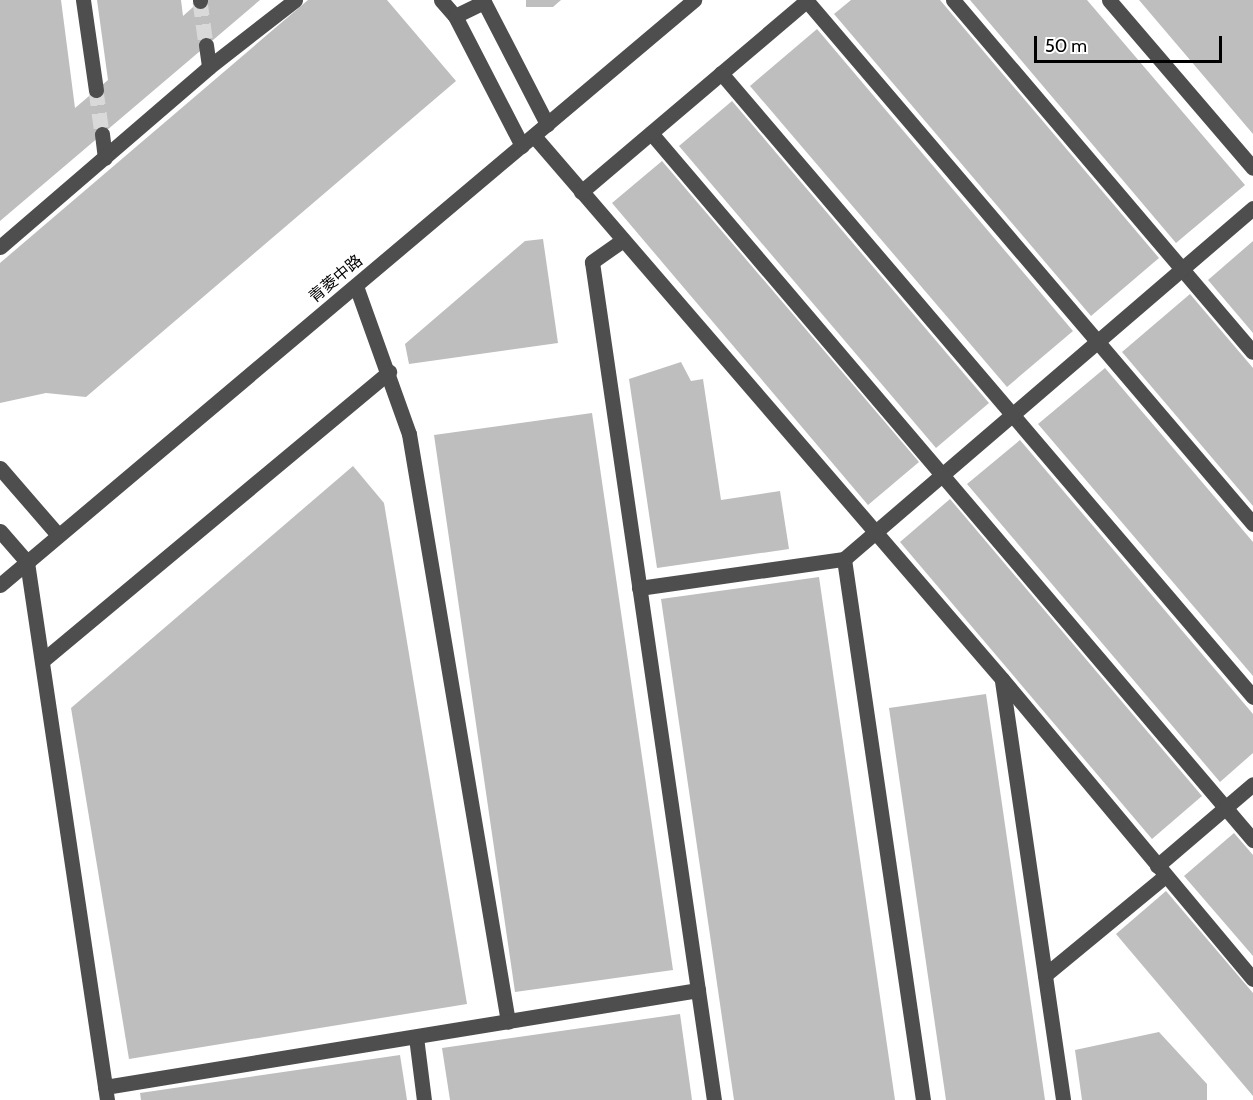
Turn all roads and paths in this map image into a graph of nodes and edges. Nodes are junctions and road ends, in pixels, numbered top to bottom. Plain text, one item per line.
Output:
1 (83, 0) edge
2 (295, 0) edge
3 (441, 0) edge
4 (694, 0) edge
5 (807, 0) edge
6 (953, 0) edge
7 (1109, 0) edge
8 (484, 1) edge
9 (455, 16) junction
10 (206, 45) tunnel mouth
11 (209, 67) junction
12 (721, 73) junction
13 (96, 90) tunnel mouth
14 (547, 124) junction
15 (651, 133) junction
16 (102, 134) tunnel mouth
17 (534, 136) junction
18 (522, 146) junction
19 (105, 158) junction
20 (1253, 168) edge
21 (582, 192) junction
22 (1253, 208) edge
23 (623, 240) junction
24 (0, 247) edge
25 (1182, 268) junction
26 (356, 286) junction
27 (1097, 341) junction
28 (1253, 352) edge
29 (389, 372) junction
30 (1012, 414) junction
31 (0, 468) edge
32 (941, 474) junction
33 (1253, 525) edge
34 (0, 531) edge
35 (872, 533) junction
36 (58, 535) junction
37 (844, 559) junction
38 (27, 562) junction
39 (0, 585) edge
40 (639, 588) junction
41 (42, 661) junction
42 (1002, 679) junction
43 (1253, 697) edge
44 (1253, 784) edge
45 (1226, 807) junction
46 (1253, 840) edge
47 (1161, 871) junction
48 (1045, 975) junction
49 (1253, 979) edge
50 (698, 990) junction
51 (508, 1022) junction
52 (416, 1037) junction
53 (106, 1094) edge
54 (424, 1100) edge
55 (714, 1100) edge
56 (923, 1100) edge
57 (1063, 1100) edge

1 - 13 street
2 - 11 street
3 - 9 street
4 - 14 street, 青菱中路
5 - 12 street
5 - 27 street
6 - 25 street
7 - 20 street
8 - 9 street
8 - 14 street
9 - 18 street
10 - 11 street
11 - 19 street
12 - 15 street
12 - 30 street
14 - 17 street, 青菱中路
15 - 21 street
15 - 32 street
16 - 19 street
17 - 18 street, 青菱中路
17 - 21 street
18 - 26 street, 青菱中路
19 - 24 street
21 - 23 street
22 - 25 street
23 - 35 street
23 - 40 street
25 - 27 street
25 - 28 street
26 - 29 street
26 - 36 street, 青菱中路
27 - 30 street
27 - 33 street
29 - 41 street
29 - 51 street
30 - 32 street
30 - 43 street
31 - 36 street
32 - 35 street
32 - 45 street
34 - 38 street
35 - 37 street
35 - 42 street
36 - 38 street, 青菱中路
37 - 40 street
37 - 56 street
38 - 39 street, 青菱中路
38 - 41 street
40 - 50 street
41 - 53 street
42 - 47 street
42 - 48 street
44 - 45 street
45 - 46 street
45 - 47 street
47 - 48 street
47 - 49 street
48 - 57 street
50 - 51 street
50 - 55 street
51 - 52 street
52 - 53 street
52 - 54 street

